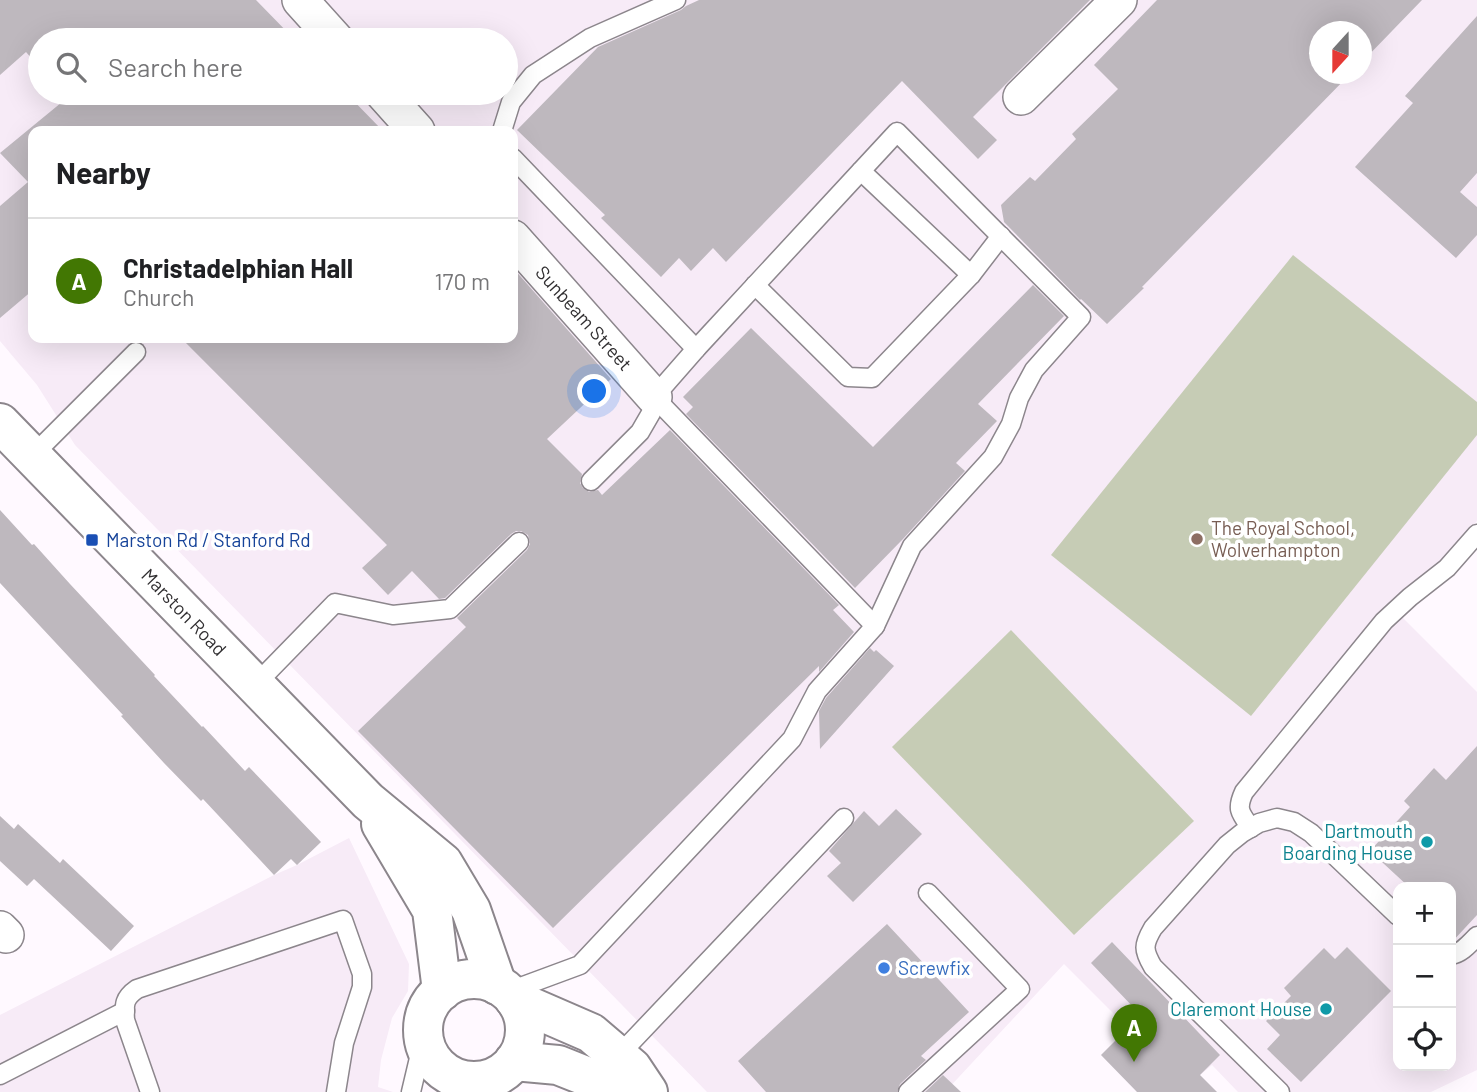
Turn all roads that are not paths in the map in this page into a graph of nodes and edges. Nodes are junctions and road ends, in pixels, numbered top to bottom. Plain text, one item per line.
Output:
1 (300, 0) edge
2 (676, 0) edge
3 (1119, 0) edge
4 (325, 28) edge
5 (518, 93) edge
6 (1021, 97) dead end
7 (394, 105) edge
8 (509, 105) edge
9 (413, 126) edge
10 (503, 126) edge
11 (518, 163) edge
12 (861, 171) junction
13 (1001, 236) junction
14 (518, 244) edge
15 (971, 275) junction
16 (755, 285) junction
17 (696, 349) junction
18 (136, 352) dead end
19 (654, 397) junction
20 (0, 423) edge
21 (32, 456) junction
22 (591, 481) dead end
23 (1477, 534) edge
24 (519, 542) dead end
25 (875, 626) junction
26 (255, 685) junction
27 (368, 801) junction
28 (844, 818) dead end
29 (1251, 828) junction
30 (928, 893) dead end
31 (1393, 911) edge
32 (1477, 936) edge
33 (1456, 954) edge
34 (442, 991) junction
35 (506, 992) junction
36 (125, 1011) junction
37 (424, 1037) junction
38 (514, 1061) junction
39 (616, 1074) edge
40 (0, 1076) edge
41 (473, 1087) edge
42 (150, 1092) edge
43 (336, 1092) edge
44 (411, 1092) edge
45 (648, 1092) edge
46 (908, 1092) edge
47 (1280, 1092) edge

1 - 4 street
2 - 5 lane
3 - 6 street
7 - 9 street
8 - 10 lane
11 - 17 lane
12 - 13 lane
12 - 15 lane
12 - 16 lane
13 - 15 lane
13 - 25 lane
14 - 19 street, Sunbeam Street
15 - 16 lane
16 - 17 lane
17 - 19 lane
18 - 21 lane
19 - 22 lane
19 - 25 lane
20 - 21 street, Marston Road
21 - 26 street, Marston Road
23 - 29 lane
24 - 26 lane
25 - 35 lane
26 - 27 street, Marston Road
27 - 34 street, Marston Road
27 - 35 street, Marston Road
28 - 39 lane
29 - 31 lane
29 - 47 lane
30 - 46 lane
32 - 33 lane
34 - 35 street
34 - 37 street
35 - 38 street, Marston Road
35 - 39 street
36 - 40 lane
36 - 42 lane
36 - 43 lane
37 - 41 street
37 - 44 lane
38 - 39 street
38 - 41 street
39 - 45 street

